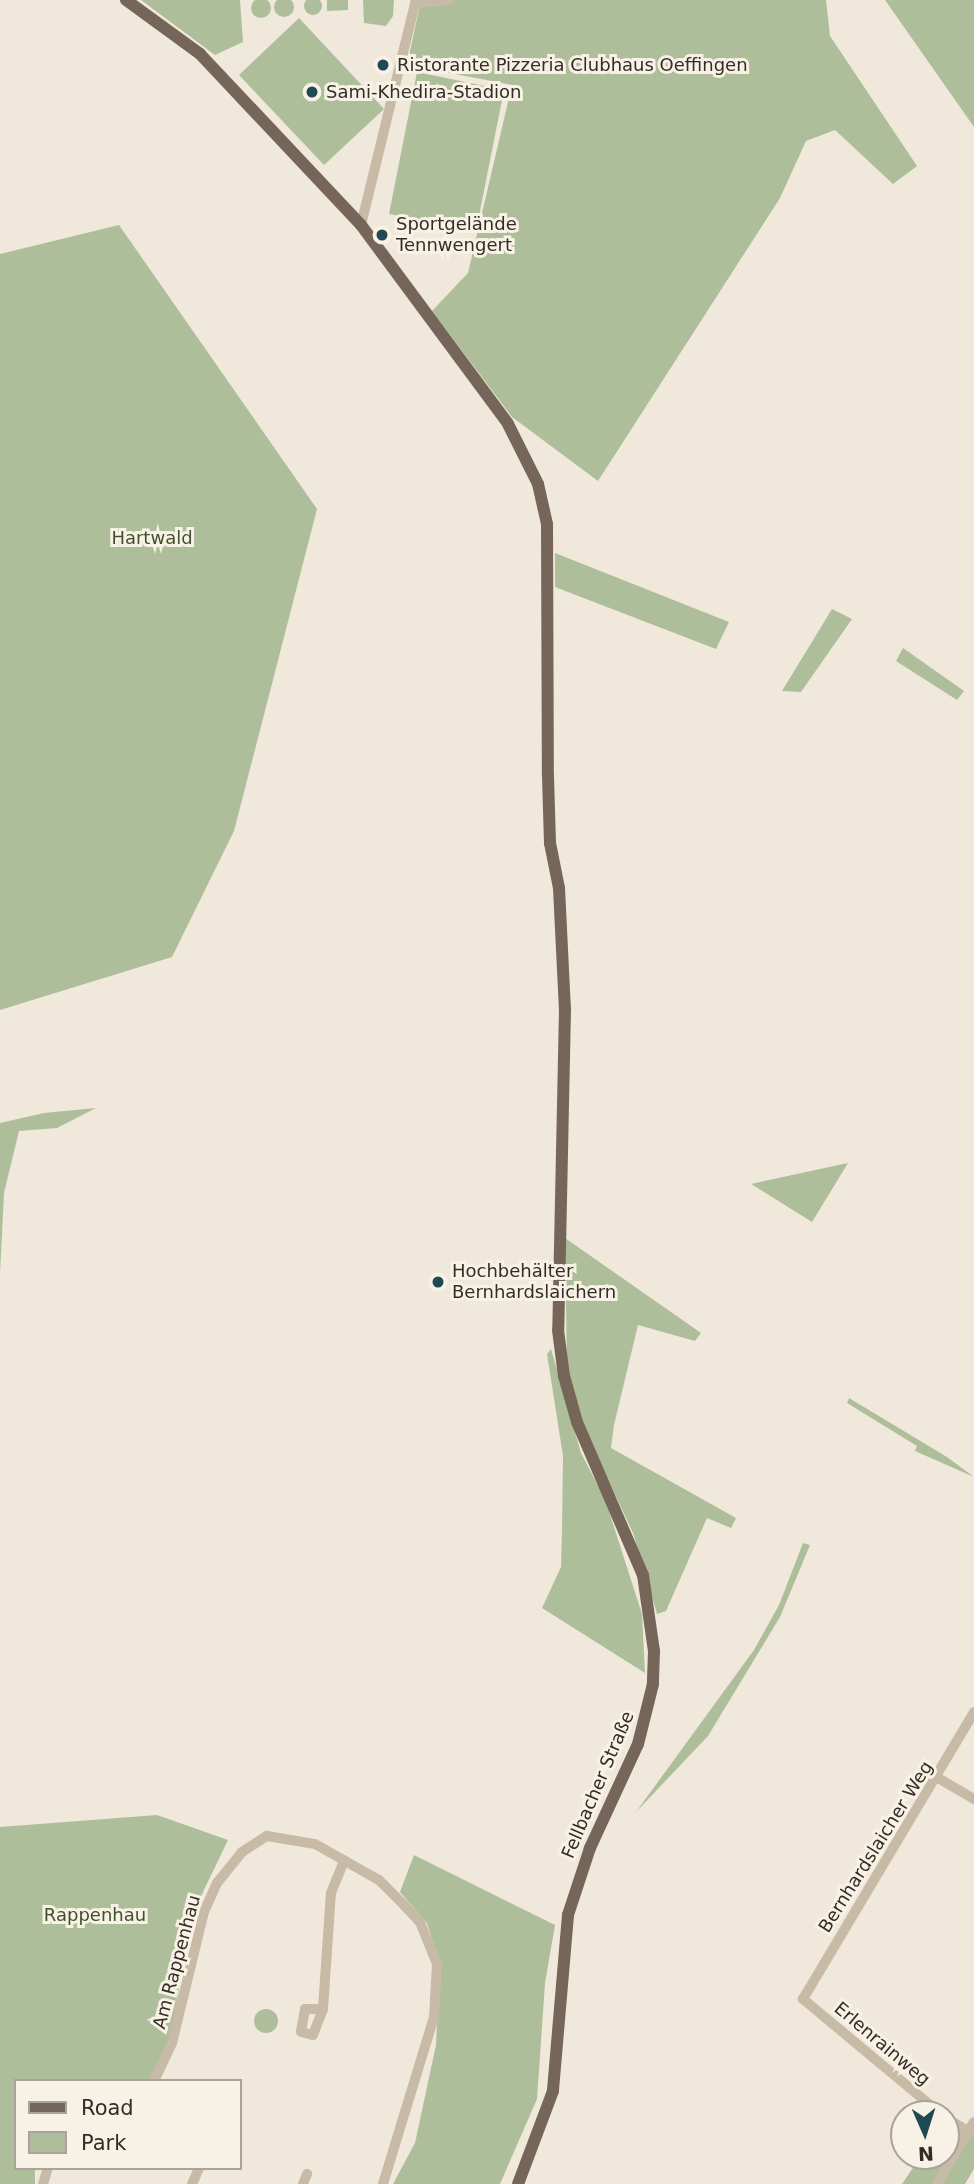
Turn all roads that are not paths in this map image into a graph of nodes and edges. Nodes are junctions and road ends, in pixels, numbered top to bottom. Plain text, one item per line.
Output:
1 (126, 0) edge
2 (449, 0) edge
3 (416, 2) edge
4 (360, 225) junction
5 (974, 1712) edge
6 (938, 1778) junction
7 (974, 1799) edge
8 (344, 1861) junction
9 (803, 1998) joint
10 (323, 2009) dead end
11 (155, 2079) edge
12 (924, 2100) edge
13 (974, 2122) edge
14 (960, 2127) edge
15 (969, 2132) junction
16 (383, 2184) edge
17 (518, 2184) edge
18 (937, 2184) edge

1 - 4 main road, Fellbacher Straße
2 - 3 street
3 - 4 street
4 - 17 main road, Fellbacher Straße
5 - 6 street, Bernhardslaicher Weg
6 - 7 street
6 - 9 street, Bernhardslaicher Weg
8 - 10 street
8 - 11 street, Am Rappenhau
8 - 16 street
9 - 12 street, Erlenrainweg
13 - 15 street
14 - 15 street
15 - 18 street

